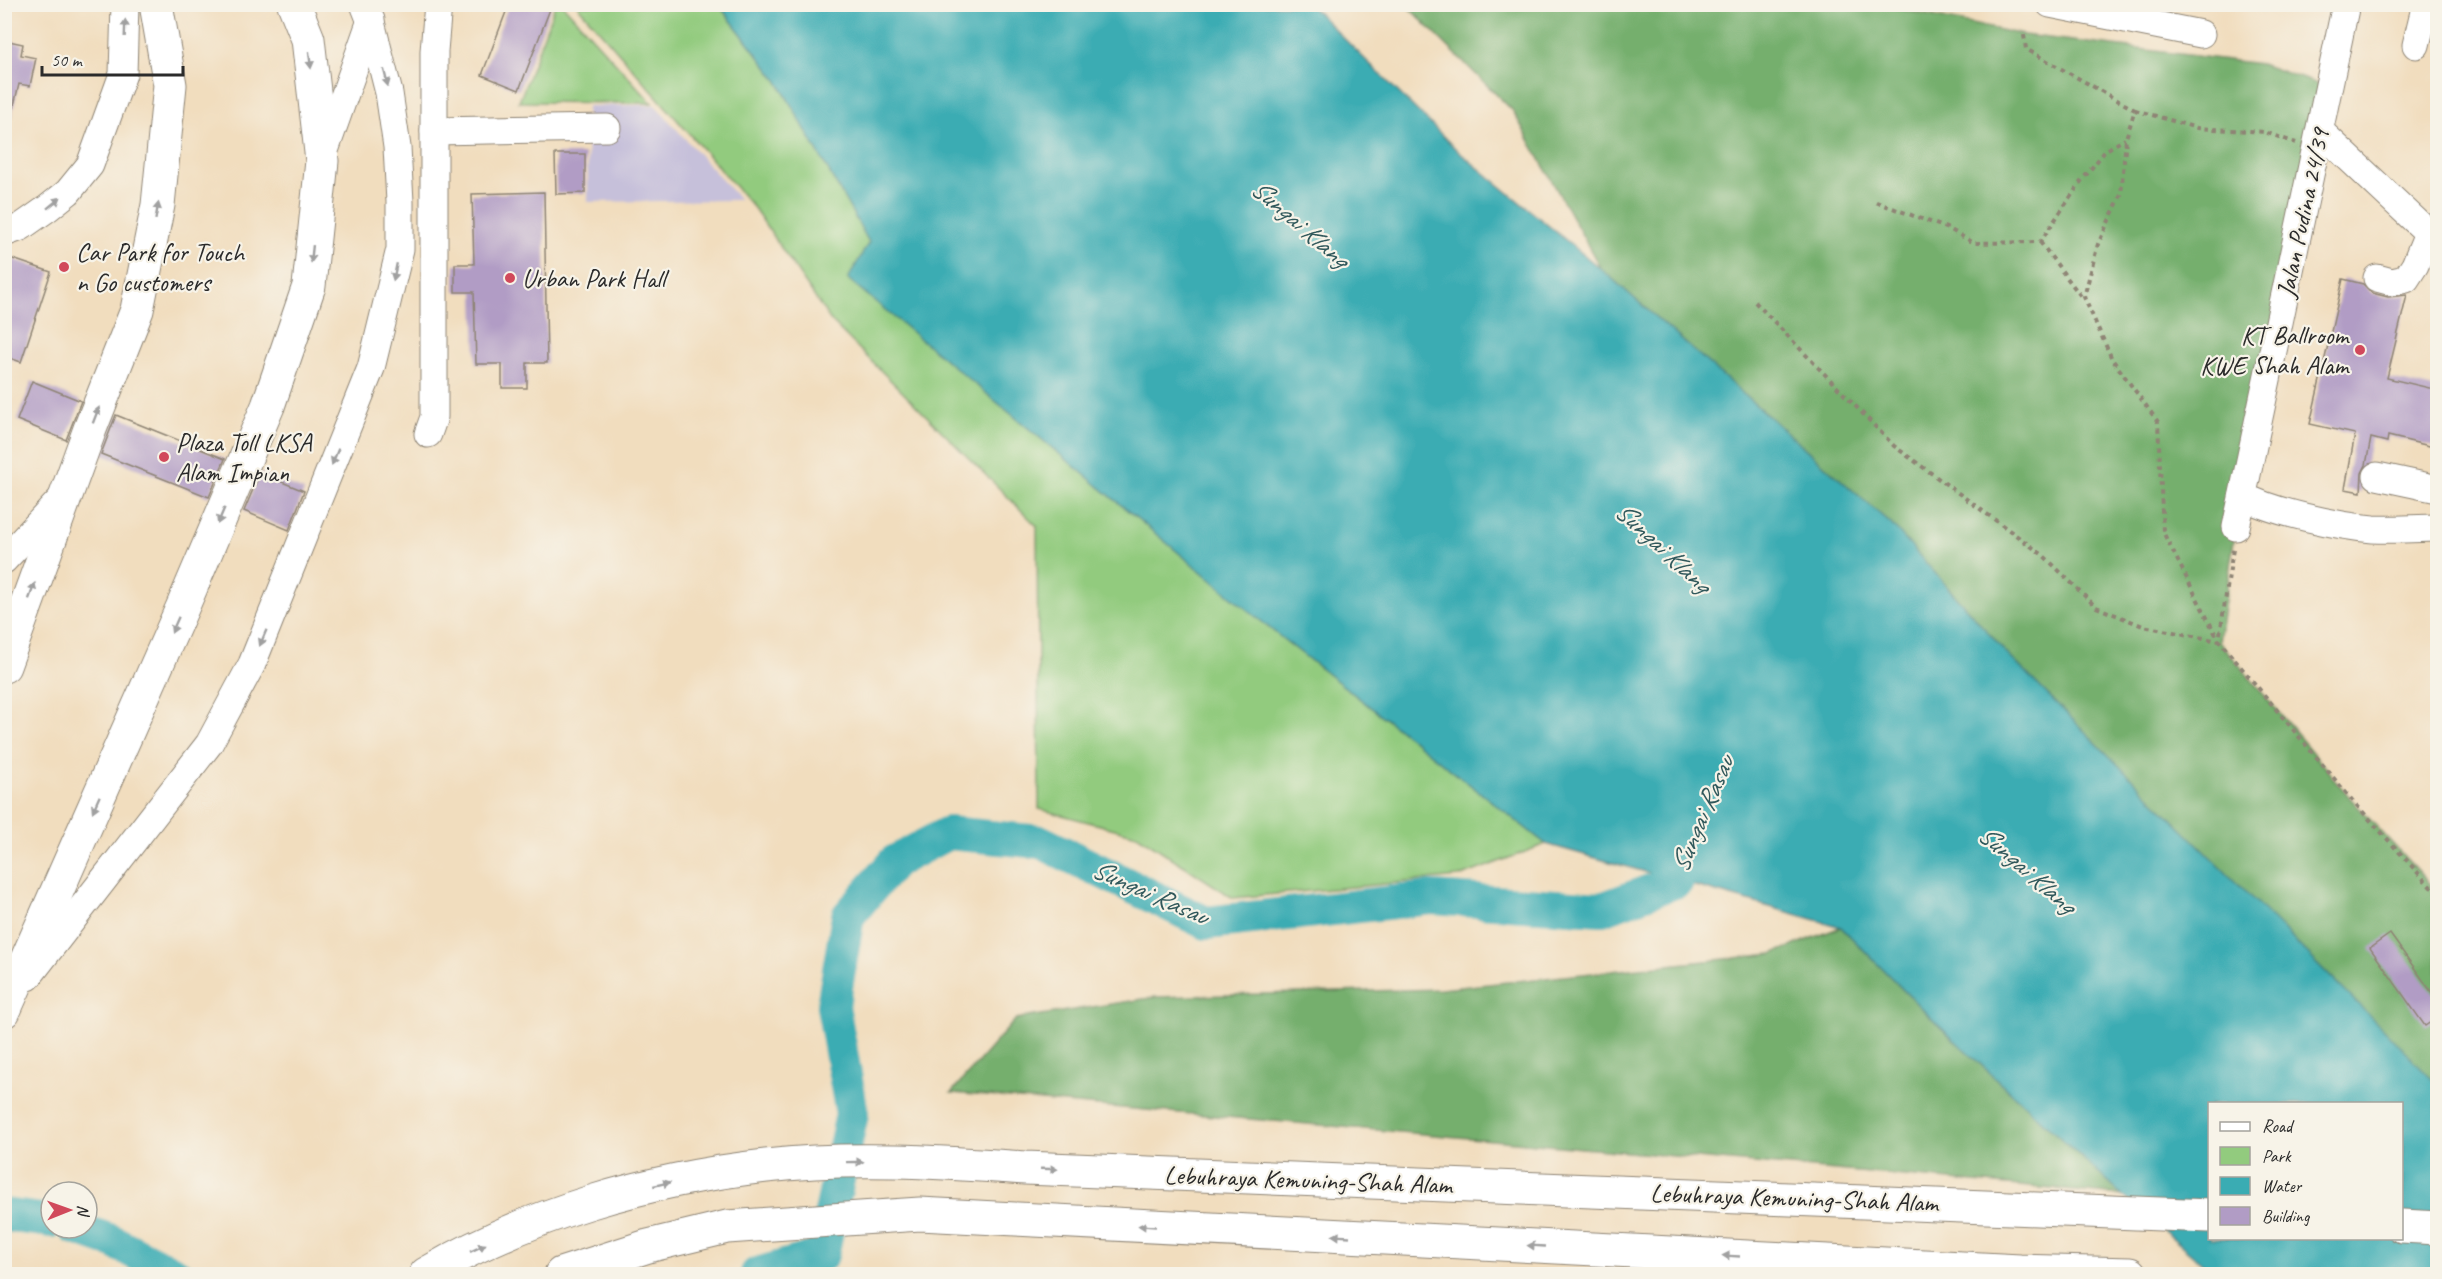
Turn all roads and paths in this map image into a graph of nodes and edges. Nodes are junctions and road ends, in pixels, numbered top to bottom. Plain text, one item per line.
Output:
1 (126, 4) edge
2 (156, 4) edge
3 (294, 4) edge
4 (438, 4) edge
5 (2050, 4) edge
6 (2346, 4) edge
7 (2426, 4) edge
8 (368, 10) edge
9 (2024, 34) dead end
10 (2201, 34) dead end
11 (2416, 45) dead end
12 (2135, 110) junction
13 (607, 128) dead end
14 (434, 131) junction
15 (2126, 138) junction
16 (2318, 140) junction
17 (322, 160) junction
18 (1876, 202) dead end
19 (4, 233) edge
20 (2433, 237) edge
21 (2040, 242) junction
22 (2377, 278) dead end
23 (2084, 301) junction
24 (1755, 302) dead end
25 (428, 434) dead end
26 (2377, 476) dead end
27 (2438, 489) edge
28 (68, 492) junction
29 (2243, 496) junction
30 (2236, 527) joint
31 (2438, 528) edge
32 (4, 560) edge
33 (2219, 641) junction
34 (4, 666) edge
35 (2438, 895) edge
36 (8, 1005) edge
37 (2208, 1216) edge
38 (2403, 1226) edge
39 (2438, 1228) edge
40 (426, 1275) edge
41 (561, 1275) edge
42 (2130, 1275) edge

19 -> 1 street
28 -> 2 highway
3 -> 17 highway
4 - 14 street
5 - 10 street
6 - 16 street, Jalan Pudina 24/39
7 - 11 street
8 - 17 street
8 -> 36 street
9 - 12 path
12 - 15 path
12 - 16 path
13 - 14 street
14 - 25 street
15 - 21 path
15 - 23 path
16 - 20 street
16 - 29 street, Jalan Pudina 24/39
17 -> 36 highway
18 - 21 path
20 - 22 street
21 - 23 path
23 - 33 path
24 - 33 path
26 - 27 street
28 - 32 street
34 -> 28 highway
29 - 30 street, Jalan Pudina 24/39
29 - 31 street
30 - 33 path
33 - 35 path
40 -> 37 highway, Lebuhraya Kemuning-Shah Alam
38 - 39 highway
42 -> 41 highway, Lebuhraya Kemuning-Shah Alam

